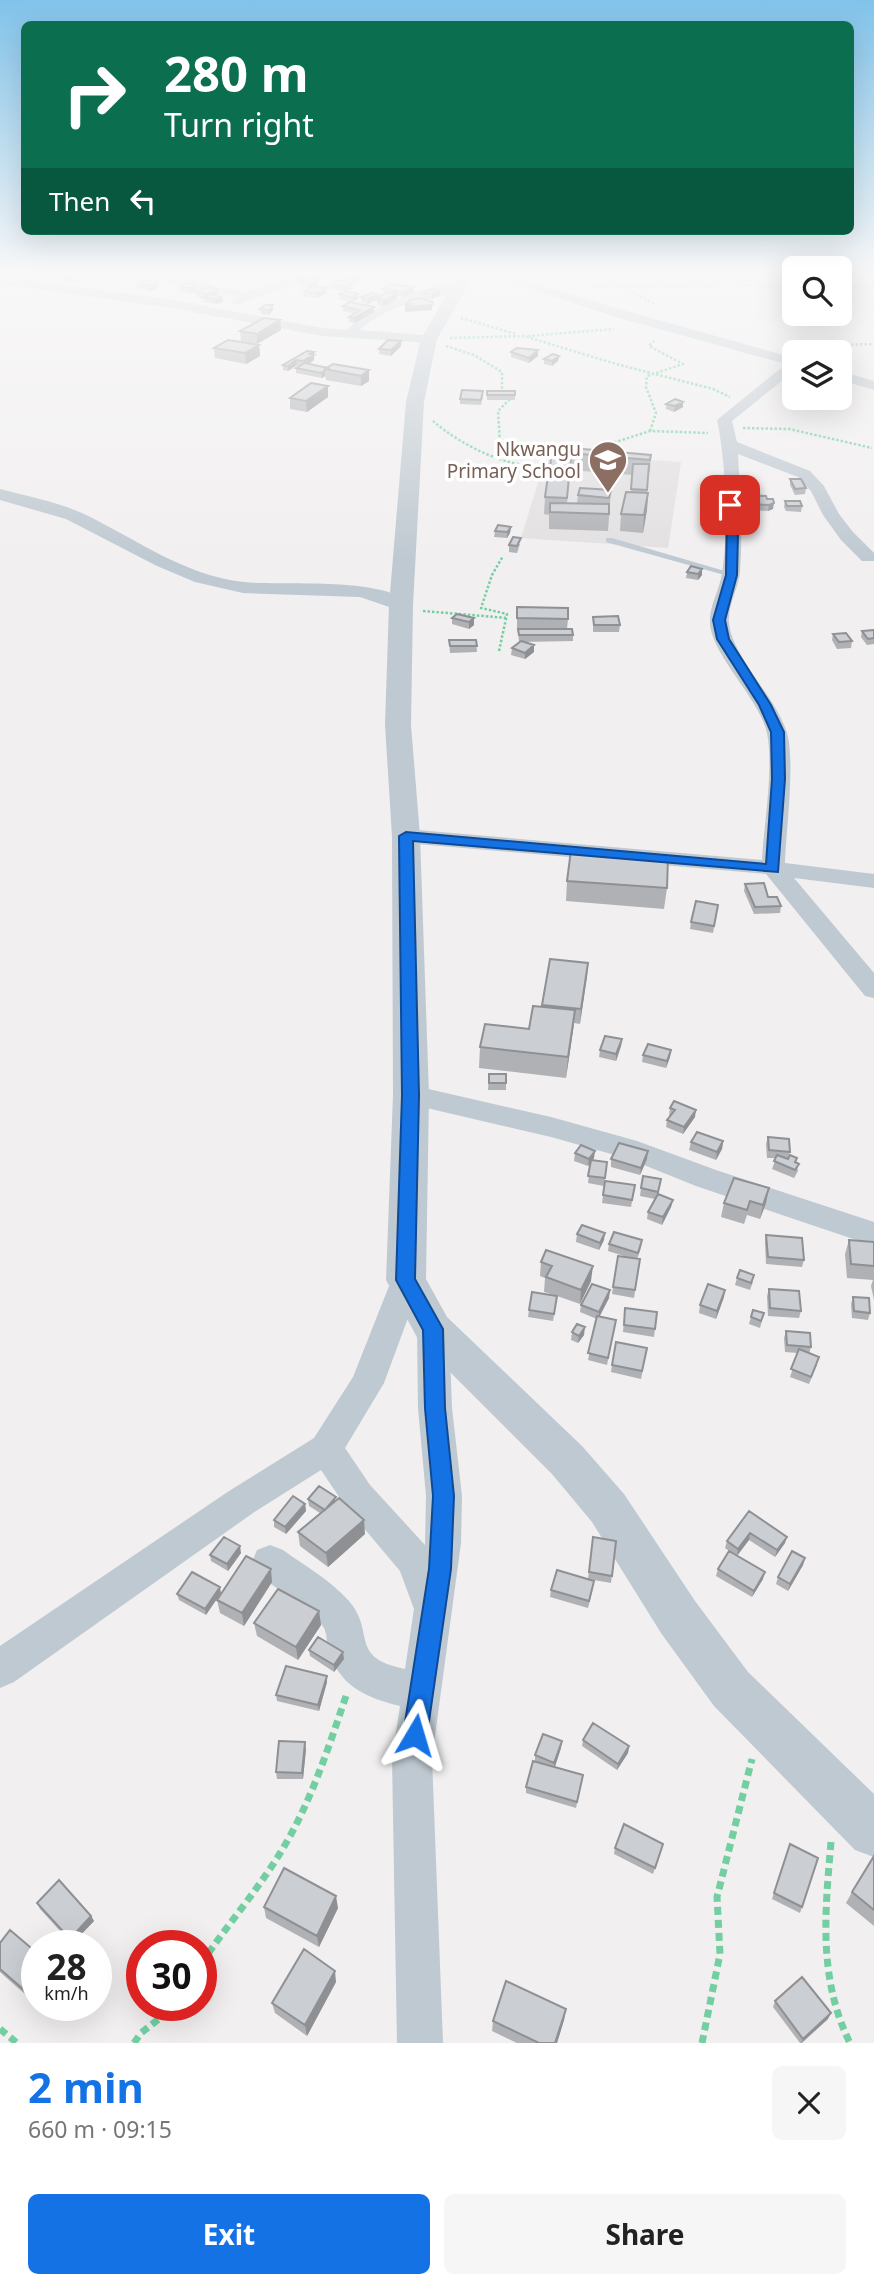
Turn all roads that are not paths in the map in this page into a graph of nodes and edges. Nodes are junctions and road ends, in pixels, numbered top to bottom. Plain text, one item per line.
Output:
1 (426, 369) edge
2 (782, 372) edge
3 (852, 380) edge
4 (874, 386) edge
5 (727, 437) junction
6 (0, 494) edge
7 (609, 540) dead end
8 (869, 557) dead end
9 (731, 575) junction
10 (401, 608) junction
11 (406, 836) junction
12 (773, 869) junction
13 (874, 881) edge
14 (874, 990) edge
15 (411, 1095) junction
16 (874, 1234) edge
17 (406, 1280) junction
18 (433, 1329) junction
19 (326, 1449) junction
20 (270, 1562) dead end
21 (433, 1609) junction
22 (0, 1669) edge
23 (421, 1690) junction
24 (874, 1831) edge
25 (420, 2043) edge

1 - 10 street
2 - 5 street
3 - 4 street
5 - 8 street
5 - 9 street
6 - 10 street
7 - 9 lane
9 - 12 street
10 - 11 street
11 - 12 street
11 - 15 street
12 - 13 street
12 - 14 street
15 - 16 street
15 - 17 street
17 - 18 street
17 - 19 street
18 - 21 street
18 - 24 street
19 - 21 street
19 - 22 street
20 - 23 street
21 - 23 street
23 - 25 street

